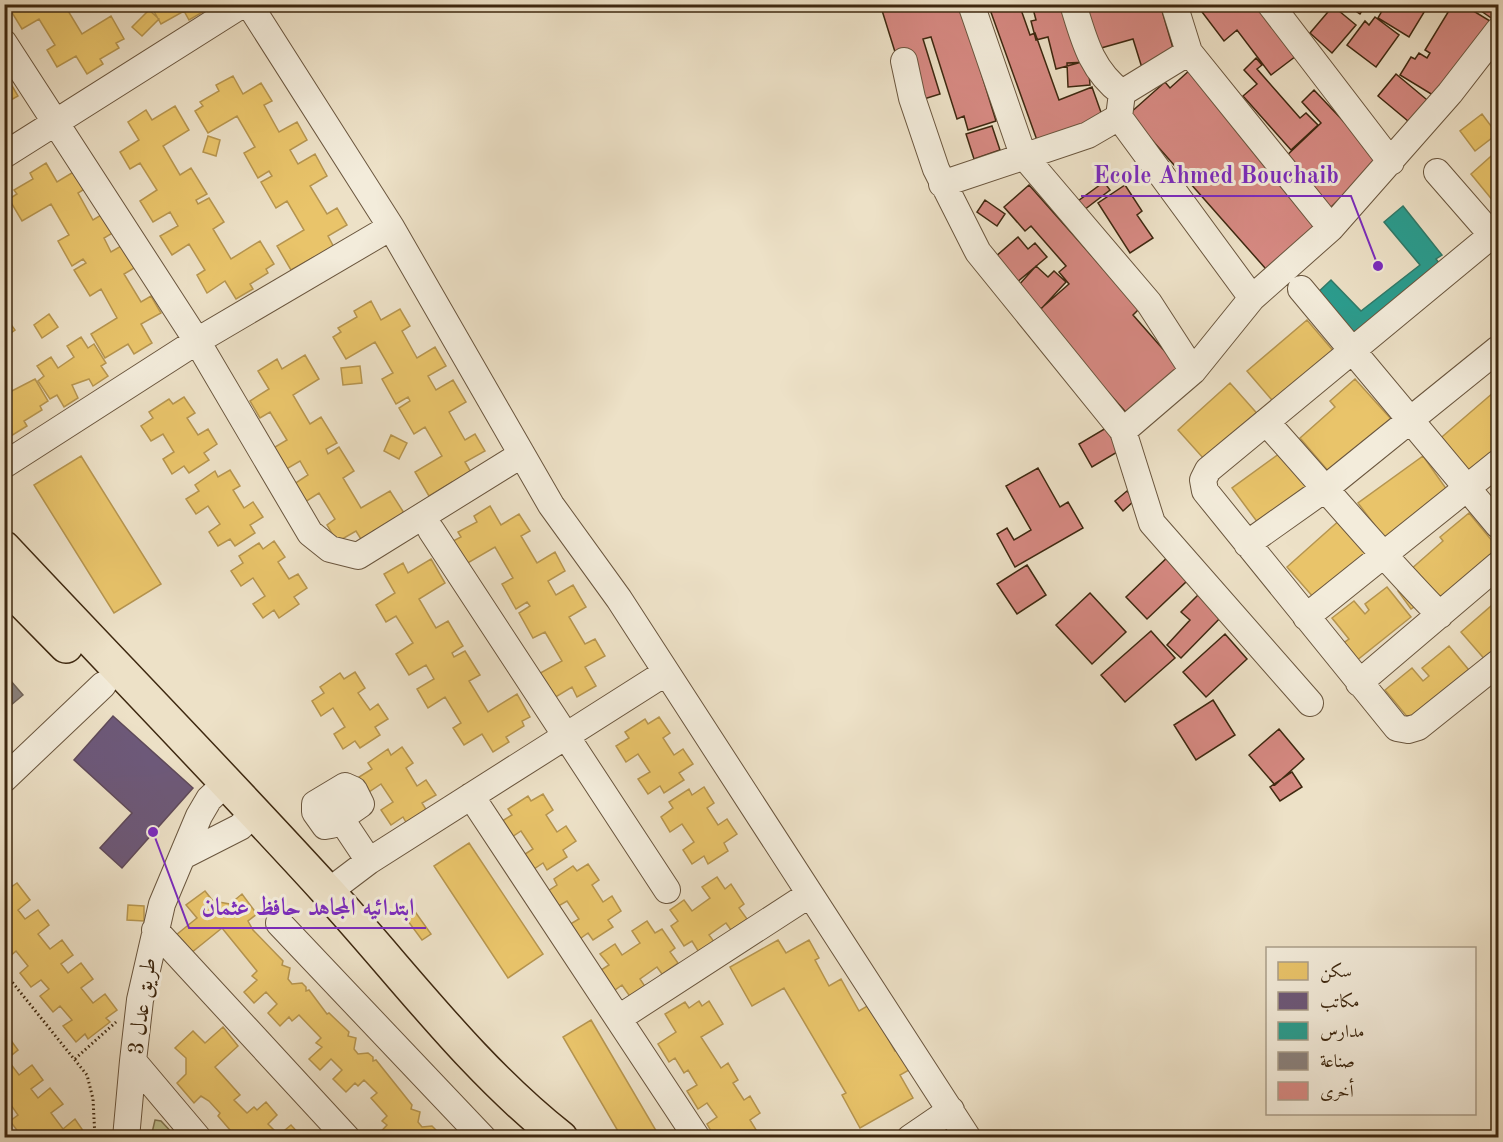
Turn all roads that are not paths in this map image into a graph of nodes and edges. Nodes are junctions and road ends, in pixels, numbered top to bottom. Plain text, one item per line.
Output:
1 (243, 4) edge
2 (249, 4) edge
3 (971, 4) edge
4 (1073, 4) edge
5 (1174, 4) edge
6 (1270, 4) edge
7 (1498, 31) edge
8 (4, 43) edge
9 (1189, 52) junction
10 (904, 61) dead end
11 (1121, 105) junction
12 (57, 123) junction
13 (4, 155) edge
14 (1023, 155) junction
15 (1391, 162) junction
16 (1437, 172) dead end
17 (942, 184) junction
18 (391, 227) junction
19 (1331, 228) junction
20 (1496, 236) edge
21 (1301, 289) dead end
22 (1252, 298) junction
23 (197, 341) junction
24 (1498, 349) edge
25 (1351, 352) junction
26 (1193, 371) junction
27 (1409, 420) junction
28 (1266, 422) junction
29 (1123, 431) junction
30 (521, 454) junction
31 (1498, 463) edge
32 (4, 465) edge
33 (1326, 488) junction
34 (1469, 489) junction
35 (1498, 525) edge
36 (431, 530) dead end
37 (1247, 544) junction
38 (4, 548) edge
39 (1383, 557) junction
40 (1498, 565) edge
41 (4, 582) edge
42 (1440, 615) junction
43 (1306, 617) junction
44 (1498, 663) edge
45 (665, 673) junction
46 (1359, 683) junction
47 (103, 685) junction
48 (1310, 703) dead end
49 (567, 737) junction
50 (4, 779) edge
51 (217, 791) junction
52 (471, 796) junction
53 (341, 819) dead end
54 (247, 820) junction
55 (183, 856) junction
56 (369, 861) junction
57 (667, 890) dead end
58 (328, 892) junction
59 (810, 894) junction
60 (279, 923) dead end
61 (155, 930) junction
62 (619, 1018) junction
63 (133, 1061) junction
64 (951, 1110) junction
65 (126, 1137) edge
66 (198, 1137) edge
67 (346, 1137) edge
68 (483, 1137) edge
69 (530, 1137) edge
70 (561, 1137) edge
71 (697, 1137) edge
72 (910, 1137) edge
73 (968, 1137) edge

1 - 12 street
2 - 18 street
3 - 14 street
4 - 11 street
5 - 9 street
6 - 15 street
7 - 15 street
8 - 12 street
9 - 11 street
9 - 19 street
10 - 17 street
11 - 14 street
11 - 22 street
12 - 13 street
12 - 23 street
14 - 17 street
14 - 26 street
15 - 19 street
16 - 20 street
17 - 29 street
18 - 23 street
18 - 30 street
19 - 22 street
20 - 25 street
21 - 25 street
22 - 26 street
23 - 30 street
23 - 32 street
24 - 27 street
25 - 27 street
25 - 28 street
26 - 29 street
27 - 33 street
27 - 34 street
28 - 33 street
28 - 37 street
29 - 48 street
30 - 45 street
31 - 34 street
33 - 37 street
33 - 39 street
34 - 35 street
34 - 39 street
36 - 49 street
37 - 43 street
38 - 51 main road
39 - 42 street
39 - 43 street
40 - 42 street
41 - 47 main road
42 - 46 street
43 - 46 street
44 - 46 street
45 - 49 street
45 - 59 street
47 - 50 street
47 - 51 main road
49 - 52 street
49 - 57 street
51 - 54 main road
51 - 55 street, طريق عدل 3
52 - 56 street
52 - 62 street
53 - 56 street
54 - 55 street
54 - 58 main road
54 - 69 main road
55 - 61 street, طريق عدل 3
56 - 58 street
58 - 70 main road
59 - 62 street
59 - 64 street
60 - 68 street
61 - 63 street, طريق عدل 3
61 - 67 street
62 - 71 street
63 - 65 street
63 - 66 street, طريق عدل 3
64 - 72 street
64 - 73 street

